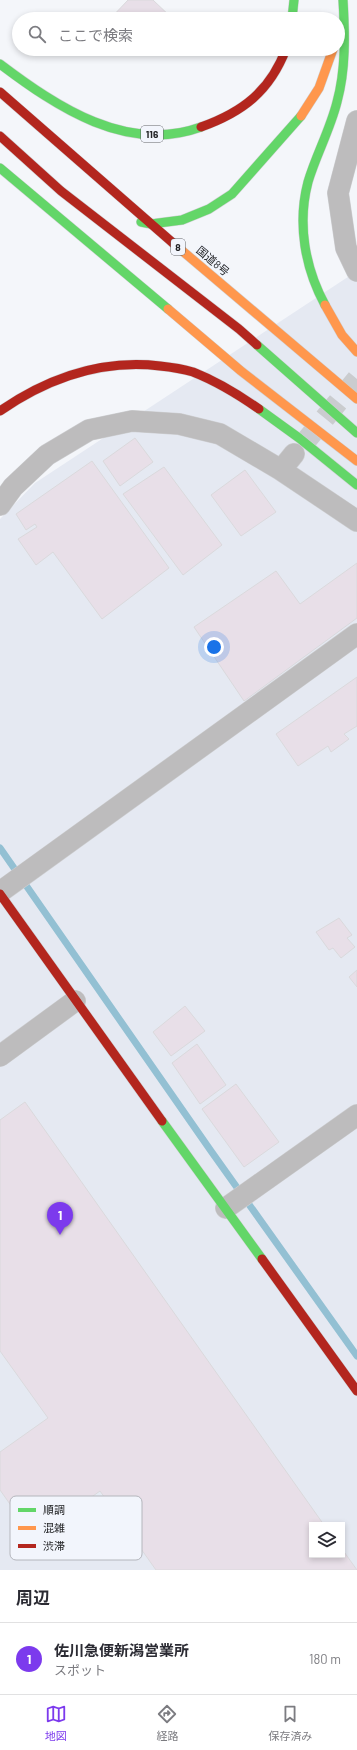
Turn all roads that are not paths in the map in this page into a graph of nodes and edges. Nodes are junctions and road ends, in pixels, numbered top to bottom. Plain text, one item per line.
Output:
1 (294, 0) edge
2 (343, 0) edge
3 (293, 12) edge
4 (341, 12) edge
5 (344, 12) edge
6 (345, 32) edge
7 (345, 54) edge
8 (283, 56) edge
9 (331, 56) edge
10 (345, 56) edge
11 (0, 64) edge
12 (0, 92) edge
13 (357, 121) edge
14 (0, 136) edge
15 (0, 168) edge
16 (61, 191) junction
17 (96, 207) dead end
18 (131, 220) dead end
19 (151, 224) junction
20 (357, 271) edge
21 (357, 352) edge
22 (357, 399) edge
23 (0, 412) edge
24 (357, 433) edge
25 (357, 461) edge
26 (357, 485) edge
27 (0, 505) edge
28 (357, 521) edge
29 (357, 634) edge
30 (0, 893) edge
31 (75, 1001) junction
32 (0, 1056) edge
33 (357, 1115) edge
34 (226, 1208) junction
35 (357, 1391) edge

1 - 3 main road
2 - 4 main road
2 - 5 main road
6 - 7 main road
8 - 11 main road, 116
9 - 19 main road
10 - 21 main road
12 - 19 main road, 国道8号 / 8
13 - 20 street
14 - 16 main road
15 - 25 main road
16 - 17 main road
16 - 24 main road
18 - 19 main road
19 - 22 main road, 国道8号 / 8
23 - 26 main road
27 - 28 street
29 - 30 street
30 - 31 main road
31 - 32 street
31 - 34 main road
33 - 34 street
34 - 35 main road

